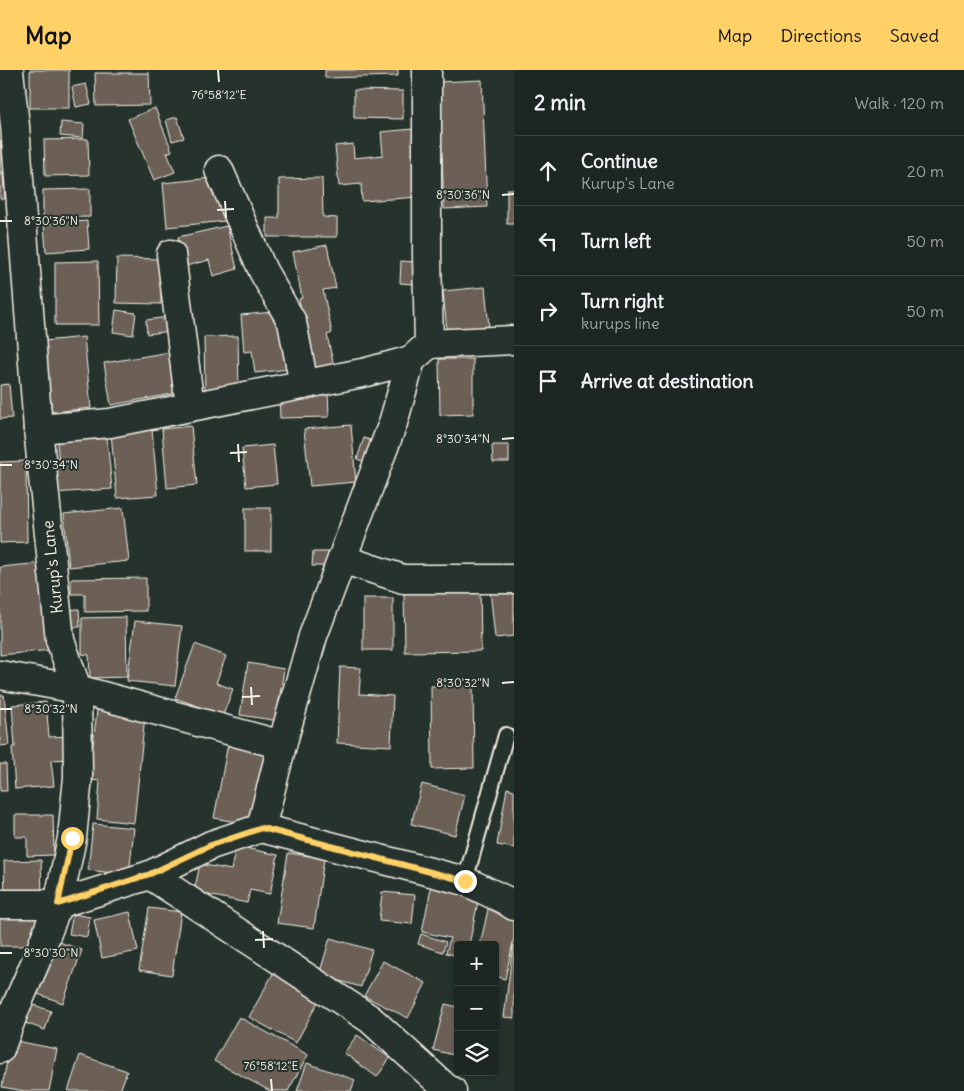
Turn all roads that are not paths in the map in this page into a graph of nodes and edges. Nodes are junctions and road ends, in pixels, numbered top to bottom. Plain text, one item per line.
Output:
1 (9, 70) edge
2 (426, 70) edge
3 (219, 170) dead end
4 (171, 254) dead end
5 (514, 340) edge
6 (420, 352) junction
7 (304, 384) junction
8 (190, 407) junction
9 (38, 429) junction
10 (342, 559) junction
11 (514, 579) edge
12 (0, 675) edge
13 (78, 689) junction
14 (506, 735) dead end
15 (282, 745) junction
16 (262, 828) junction
17 (150, 874) junction
18 (465, 881) junction
19 (0, 904) edge
20 (58, 904) junction
21 (514, 906) edge
22 (7, 1007) edge
23 (0, 1048) edge
24 (452, 1091) edge

1 - 9 street, Kurup's Lane
2 - 6 street
3 - 7 street
4 - 8 street
5 - 6 street
6 - 7 street
6 - 10 street
7 - 8 street
8 - 9 street
9 - 13 street, Kurup's Lane
10 - 11 street
10 - 15 street
12 - 13 street
13 - 15 street
13 - 20 street, Kurup's Lane
14 - 18 lane
15 - 16 street
16 - 17 street
16 - 18 street
17 - 20 street
17 - 24 street
18 - 21 street
19 - 20 street
20 - 22 street, Kurup's Lane
22 - 23 street, Kurup's Lane

